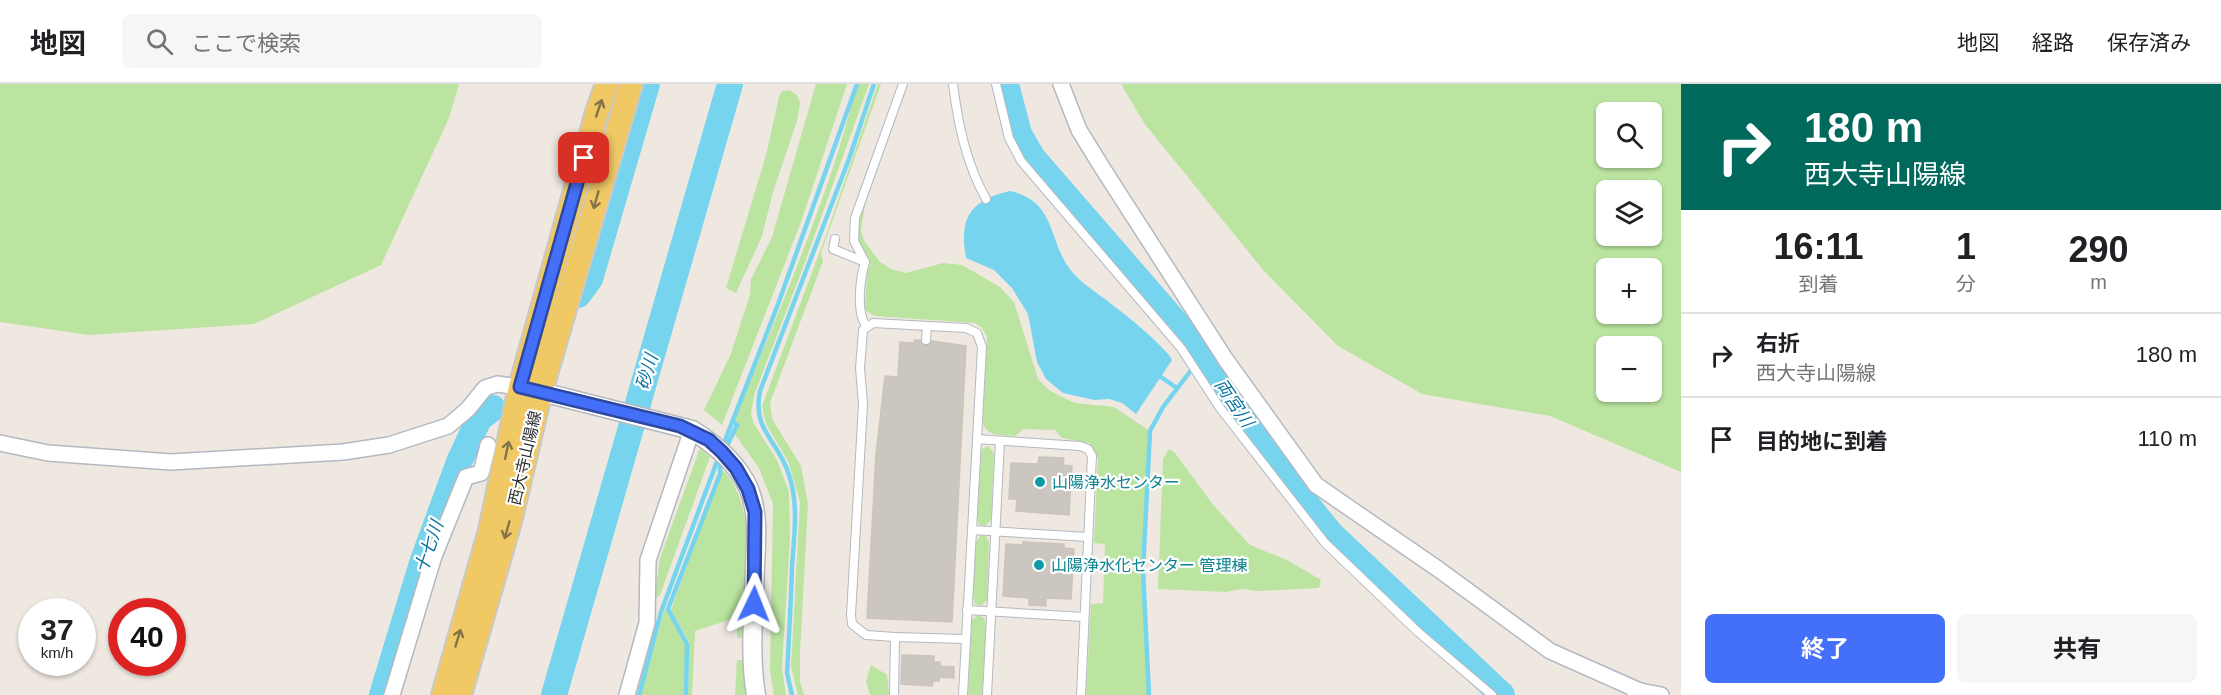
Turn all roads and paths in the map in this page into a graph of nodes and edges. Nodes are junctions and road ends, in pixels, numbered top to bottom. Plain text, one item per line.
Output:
1 (607, 84) edge
2 (631, 84) edge
3 (903, 84) edge
4 (953, 84) edge
5 (996, 84) edge
6 (1061, 84) edge
7 (986, 199) dead end
8 (835, 239) dead end
9 (865, 262) junction
10 (866, 326) junction
11 (927, 326) junction
12 (926, 340) dead end
13 (531, 389) junction
14 (686, 428) junction
15 (977, 439) junction
16 (1000, 441) junction
17 (0, 444) edge
18 (488, 445) dead end
19 (972, 530) junction
20 (995, 530) junction
21 (1088, 537) junction
22 (967, 610) junction
23 (990, 611) junction
24 (1084, 617) junction
25 (895, 637) junction
26 (964, 639) junction
27 (1637, 693) edge
28 (392, 695) edge
29 (443, 695) edge
30 (460, 695) edge
31 (627, 695) edge
32 (756, 695) edge
33 (894, 695) edge
34 (963, 695) edge
35 (987, 695) edge
36 (1081, 695) edge
37 (1492, 695) edge
38 (1661, 695) edge

13 -> 1 main road, 西大寺山陽線
2 -> 13 main road, 西大寺山陽線
3 - 9 lane
4 - 7 lane
5 - 37 lane
6 - 27 street
8 - 9 lane
9 - 10 lane
10 - 11 lane
10 - 25 lane
11 - 12 lane
11 - 15 lane
13 - 14 street
13 - 17 street
29 -> 13 main road, 西大寺山陽線
13 -> 30 main road, 西大寺山陽線
14 - 31 street
14 - 32 street
15 - 16 lane
15 - 19 lane
16 - 20 lane
16 - 21 lane
18 - 28 street
19 - 20 lane
19 - 22 lane
20 - 21 lane
20 - 23 lane
21 - 24 lane
22 - 23 lane
22 - 26 lane
23 - 24 lane
23 - 35 lane
24 - 36 lane
25 - 26 lane
25 - 33 lane
26 - 34 lane
27 - 38 street

